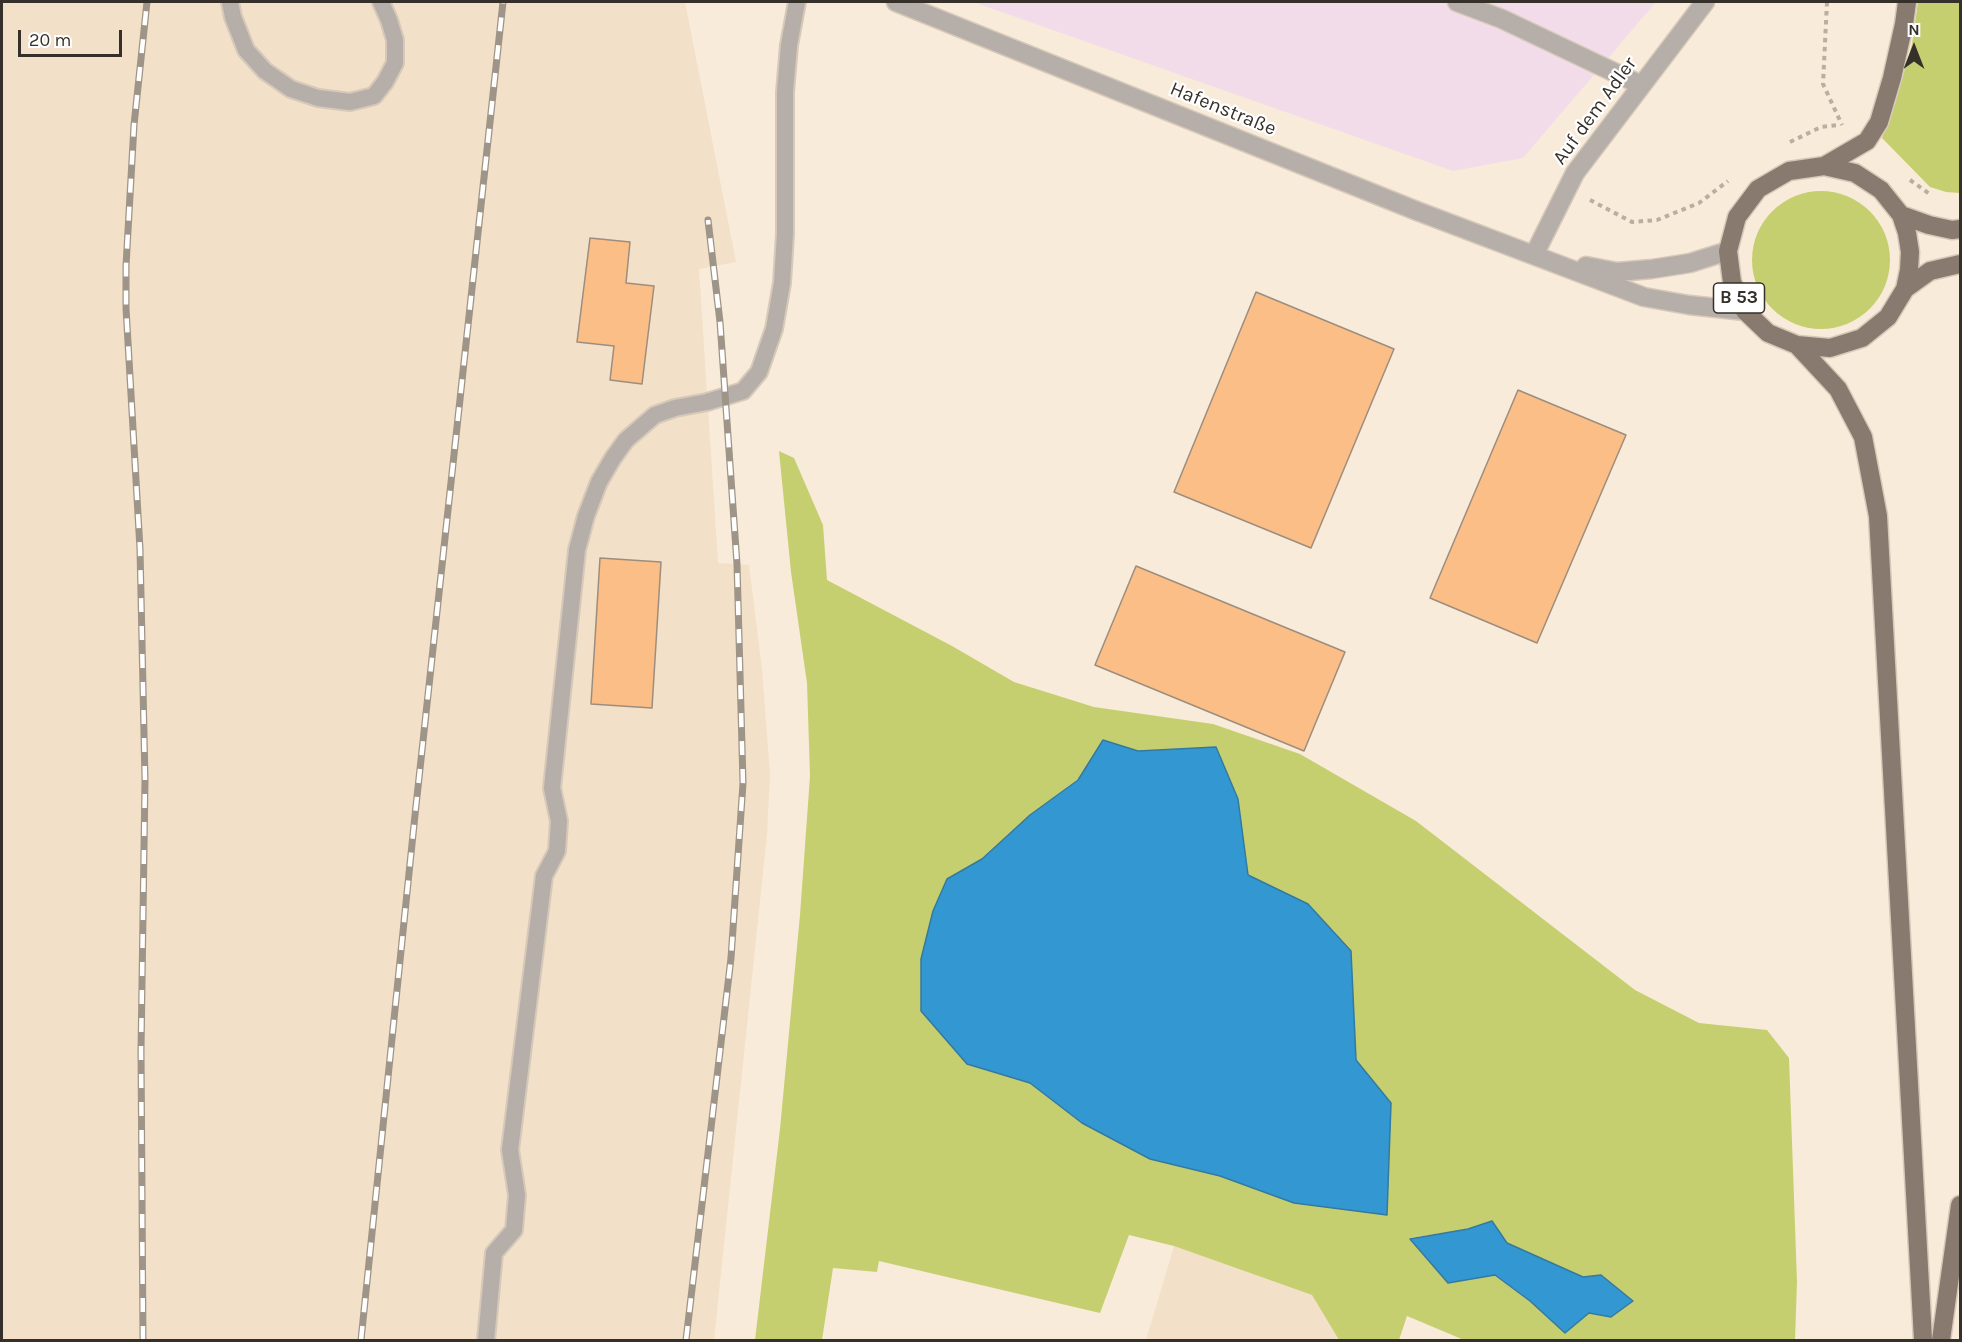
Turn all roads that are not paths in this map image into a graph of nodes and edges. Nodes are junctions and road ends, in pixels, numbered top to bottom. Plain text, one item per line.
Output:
1 (230, 2) edge
2 (381, 2) edge
3 (797, 2) edge
4 (896, 2) edge
5 (1457, 2) edge
6 (1705, 2) edge
7 (1907, 2) edge
8 (1641, 85) junction
9 (1824, 166) junction
10 (1900, 215) junction
11 (1960, 229) edge
12 (1728, 250) junction
13 (1534, 255) junction
14 (1960, 264) edge
15 (1905, 289) junction
16 (1745, 310) junction
17 (1797, 345) junction
18 (1960, 1205) edge
19 (486, 1341) edge
20 (1923, 1341) edge
21 (1941, 1341) edge

1 - 2 lane
3 - 19 lane
4 - 13 street, Hafenstraße
5 - 8 street
6 - 8 street, Auf dem Adler
7 - 9 main road, B 53
8 - 13 street, Auf dem Adler
9 - 10 main road, B 53
9 - 12 main road, B 53
10 - 11 main road
10 - 15 main road, B 53
12 - 13 street, Hafenstraße
12 - 16 main road, B 53
13 - 16 street, Hafenstraße
14 - 15 main road, B 53
15 - 17 main road, B 53
16 - 17 main road, B 53
17 - 20 main road
18 - 21 main road

